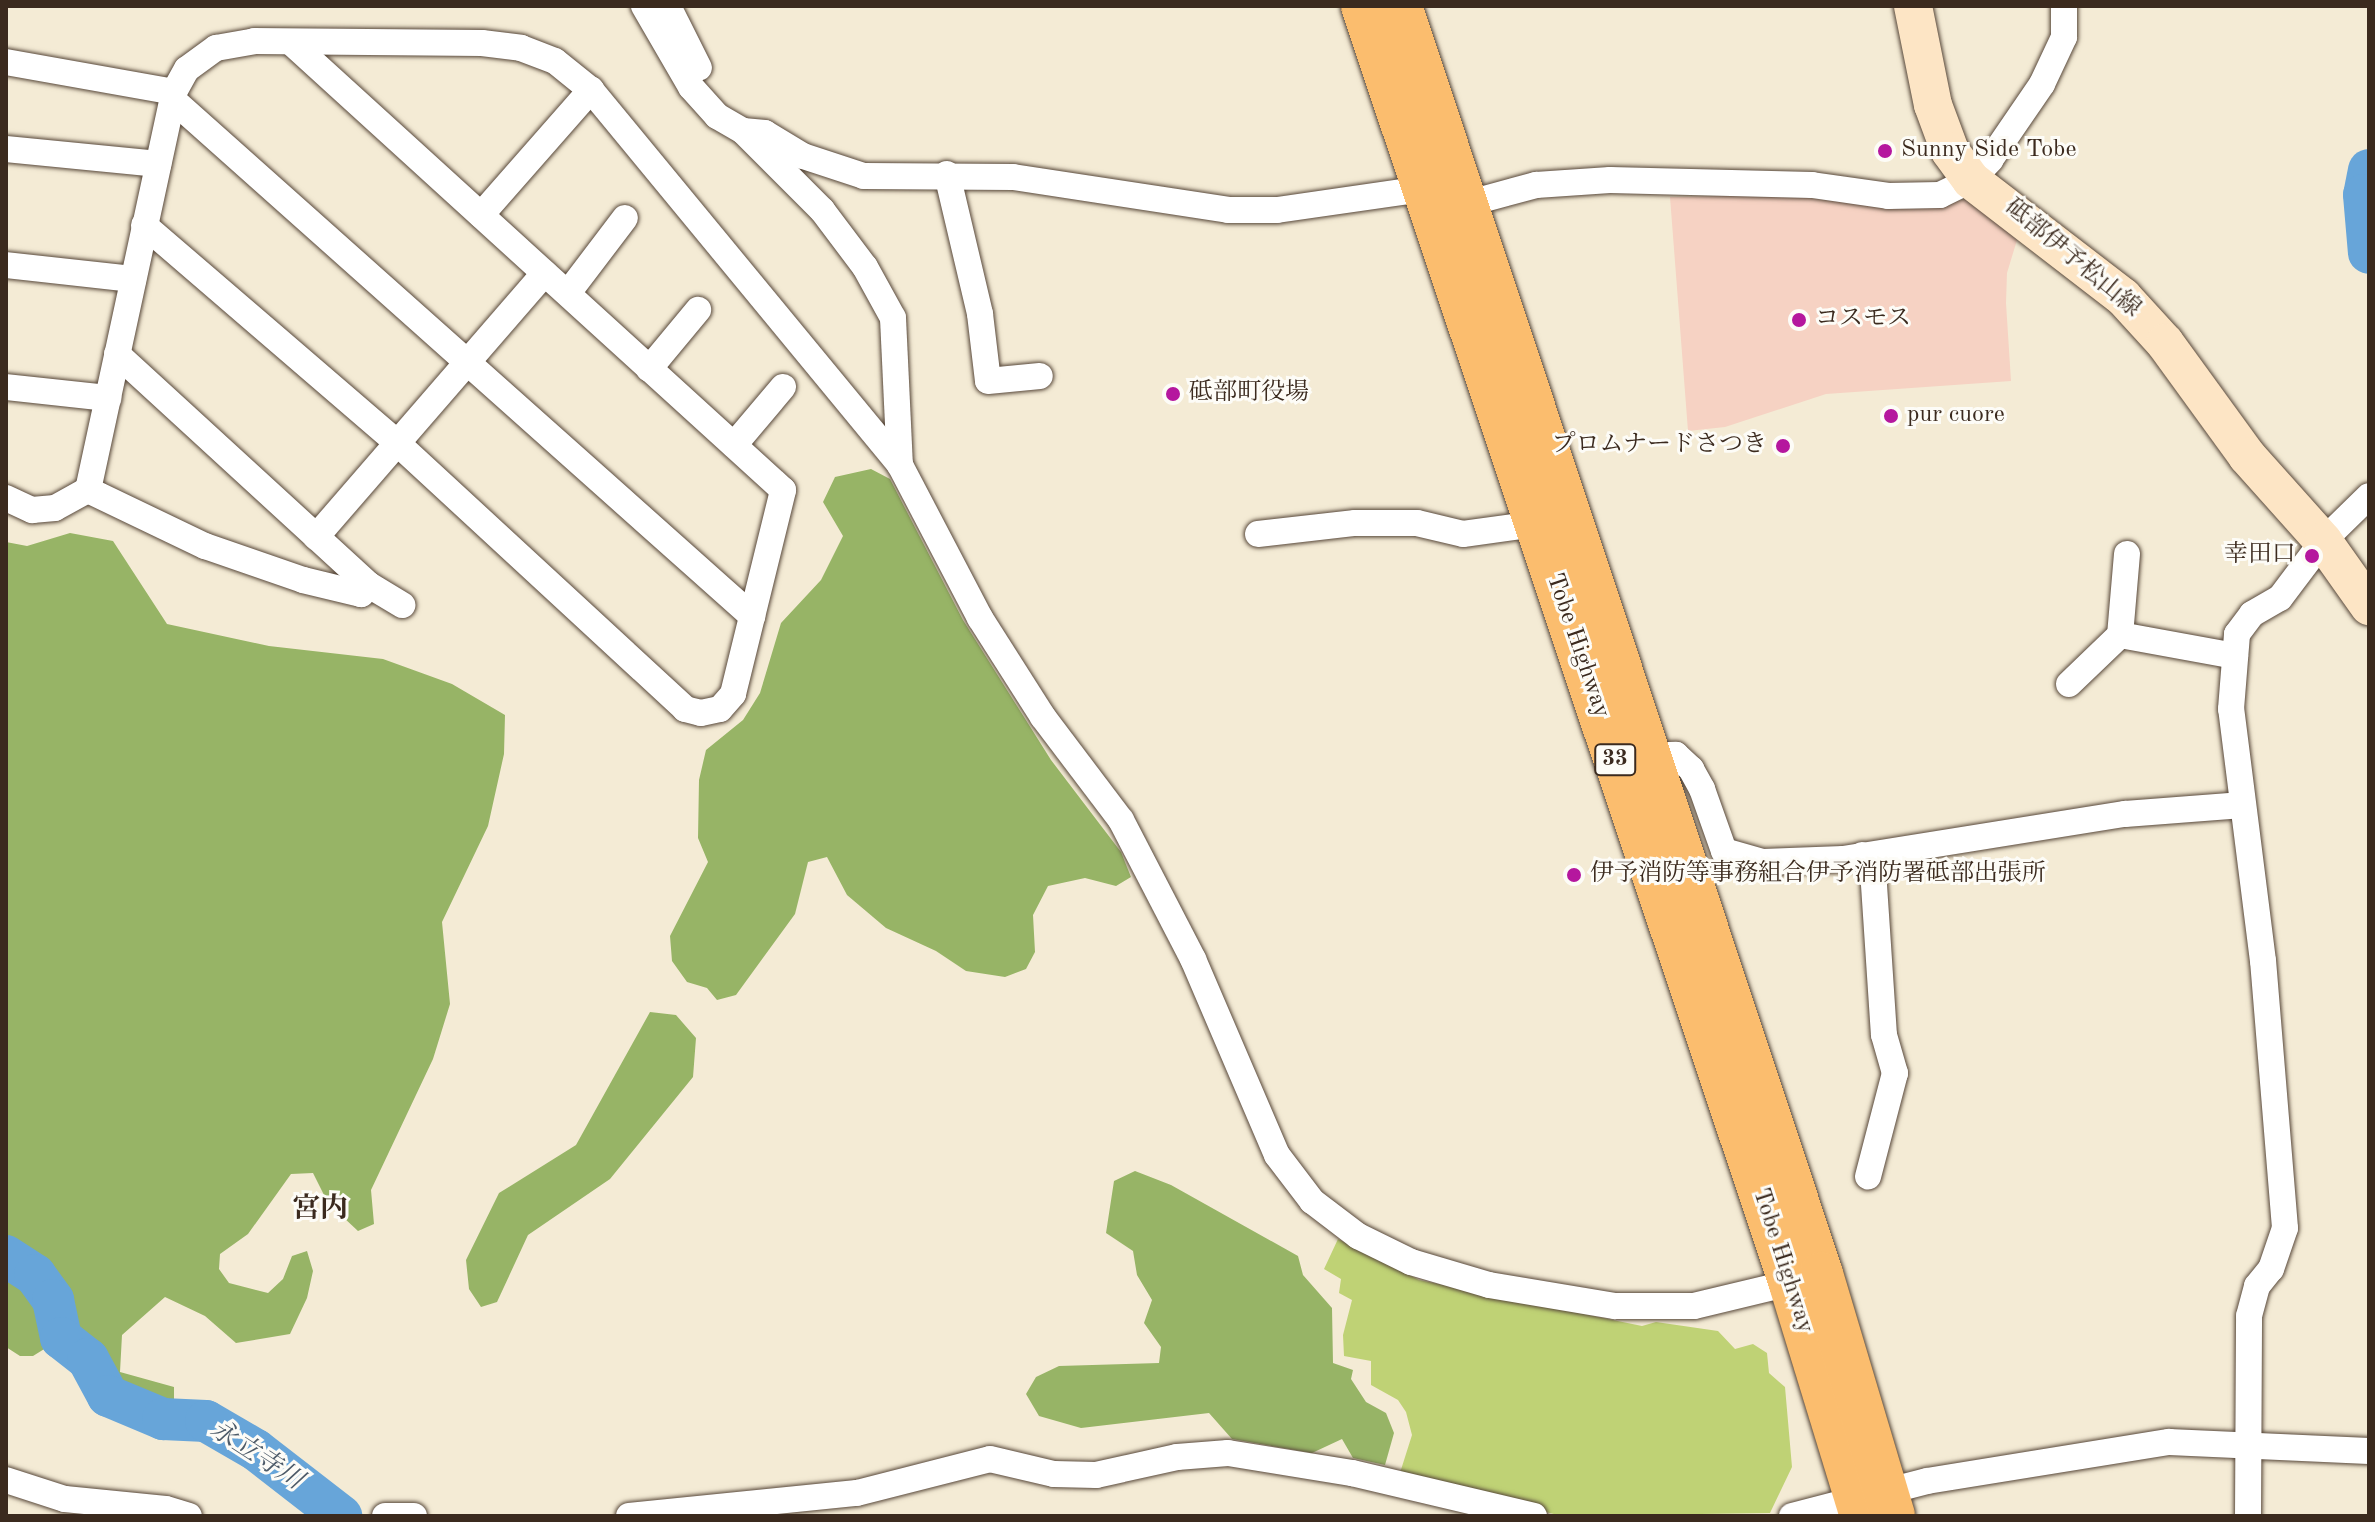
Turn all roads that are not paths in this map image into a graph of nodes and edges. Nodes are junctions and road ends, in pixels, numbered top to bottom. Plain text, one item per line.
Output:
1 (644, 6) edge
2 (668, 6) edge
3 (1363, 6) edge
4 (1400, 6) edge
5 (1913, 6) edge
6 (2064, 6) edge
7 (292, 43) junction
8 (6, 62) edge
9 (591, 90) junction
10 (174, 96) junction
11 (717, 116) junction
12 (743, 131) junction
13 (6, 149) edge
14 (158, 164) junction
15 (947, 174) junction
16 (1971, 180) junction
17 (1423, 189) junction
18 (1466, 204) junction
19 (481, 215) junction
20 (625, 218) dead end
21 (144, 225) junction
22 (6, 265) edge
23 (545, 273) junction
24 (133, 279) junction
25 (568, 293) junction
26 (698, 310) dead end
27 (117, 354) junction
28 (467, 361) junction
29 (649, 369) junction
30 (1040, 376) dead end
31 (6, 387) edge
32 (783, 387) dead end
33 (108, 398) junction
34 (395, 441) junction
35 (734, 445) junction
36 (900, 465) junction
37 (88, 490) junction
38 (2369, 496) edge
39 (6, 498) edge
40 (1536, 524) junction
41 (1258, 534) dead end
42 (316, 537) junction
43 (2323, 541) junction
44 (2127, 554) dead end
45 (369, 585) junction
46 (402, 605) dead end
47 (2369, 606) edge
48 (752, 616) junction
49 (2120, 635) junction
50 (2235, 656) junction
51 (2069, 684) dead end
52 (1633, 757) junction
53 (2243, 805) junction
54 (1862, 855) junction
55 (1868, 1177) dead end
56 (1806, 1279) junction
57 (2246, 1443) junction
58 (2369, 1451) edge
59 (6, 1480) edge
60 (1875, 1506) edge
61 (189, 1516) edge
62 (385, 1516) edge
63 (414, 1516) edge
64 (629, 1516) edge
65 (1534, 1516) edge
66 (1792, 1516) edge
67 (2248, 1516) edge

1 - 11 street
2 - 11 street
3 - 17 highway, Tobe Highway / 33
4 - 18 highway, Tobe Highway / 33
5 - 16 main road, 砥部伊予松山線
6 - 16 street
7 - 9 street
7 - 10 street
7 - 19 street
8 - 10 street
9 - 19 street
9 - 36 street
10 - 14 street
10 - 28 street
11 - 12 street
12 - 15 street
12 - 36 street
13 - 14 street
14 - 21 street
15 - 17 street
15 - 30 street
16 - 18 street
16 - 43 main road, 砥部伊予松山線
17 - 18 street
17 - 40 highway, Tobe Highway / 33
18 - 52 highway, Tobe Highway / 33
19 - 23 street
20 - 25 street
21 - 24 street
21 - 34 street
22 - 24 street
23 - 25 street
23 - 28 street
24 - 27 street
25 - 29 street
26 - 29 street
27 - 33 street
27 - 42 street
28 - 34 street
28 - 48 street
29 - 35 street
31 - 33 street
32 - 35 street
33 - 37 street
34 - 42 street
34 - 48 street
35 - 48 street
36 - 56 street
37 - 39 street
37 - 45 street
38 - 43 street
40 - 41 street
40 - 52 highway, Tobe Highway / 33
42 - 45 street
43 - 47 main road, 砥部伊予松山線
43 - 50 street
44 - 49 street
45 - 46 street
49 - 50 street
49 - 51 street
50 - 53 street
52 - 54 street
52 - 56 highway, Tobe Highway / 33
53 - 54 street
53 - 57 street
54 - 55 street
56 - 60 highway, Tobe Highway / 33
57 - 58 street
57 - 60 street
57 - 67 street
59 - 61 street
60 - 66 street
62 - 63 street
64 - 65 street

